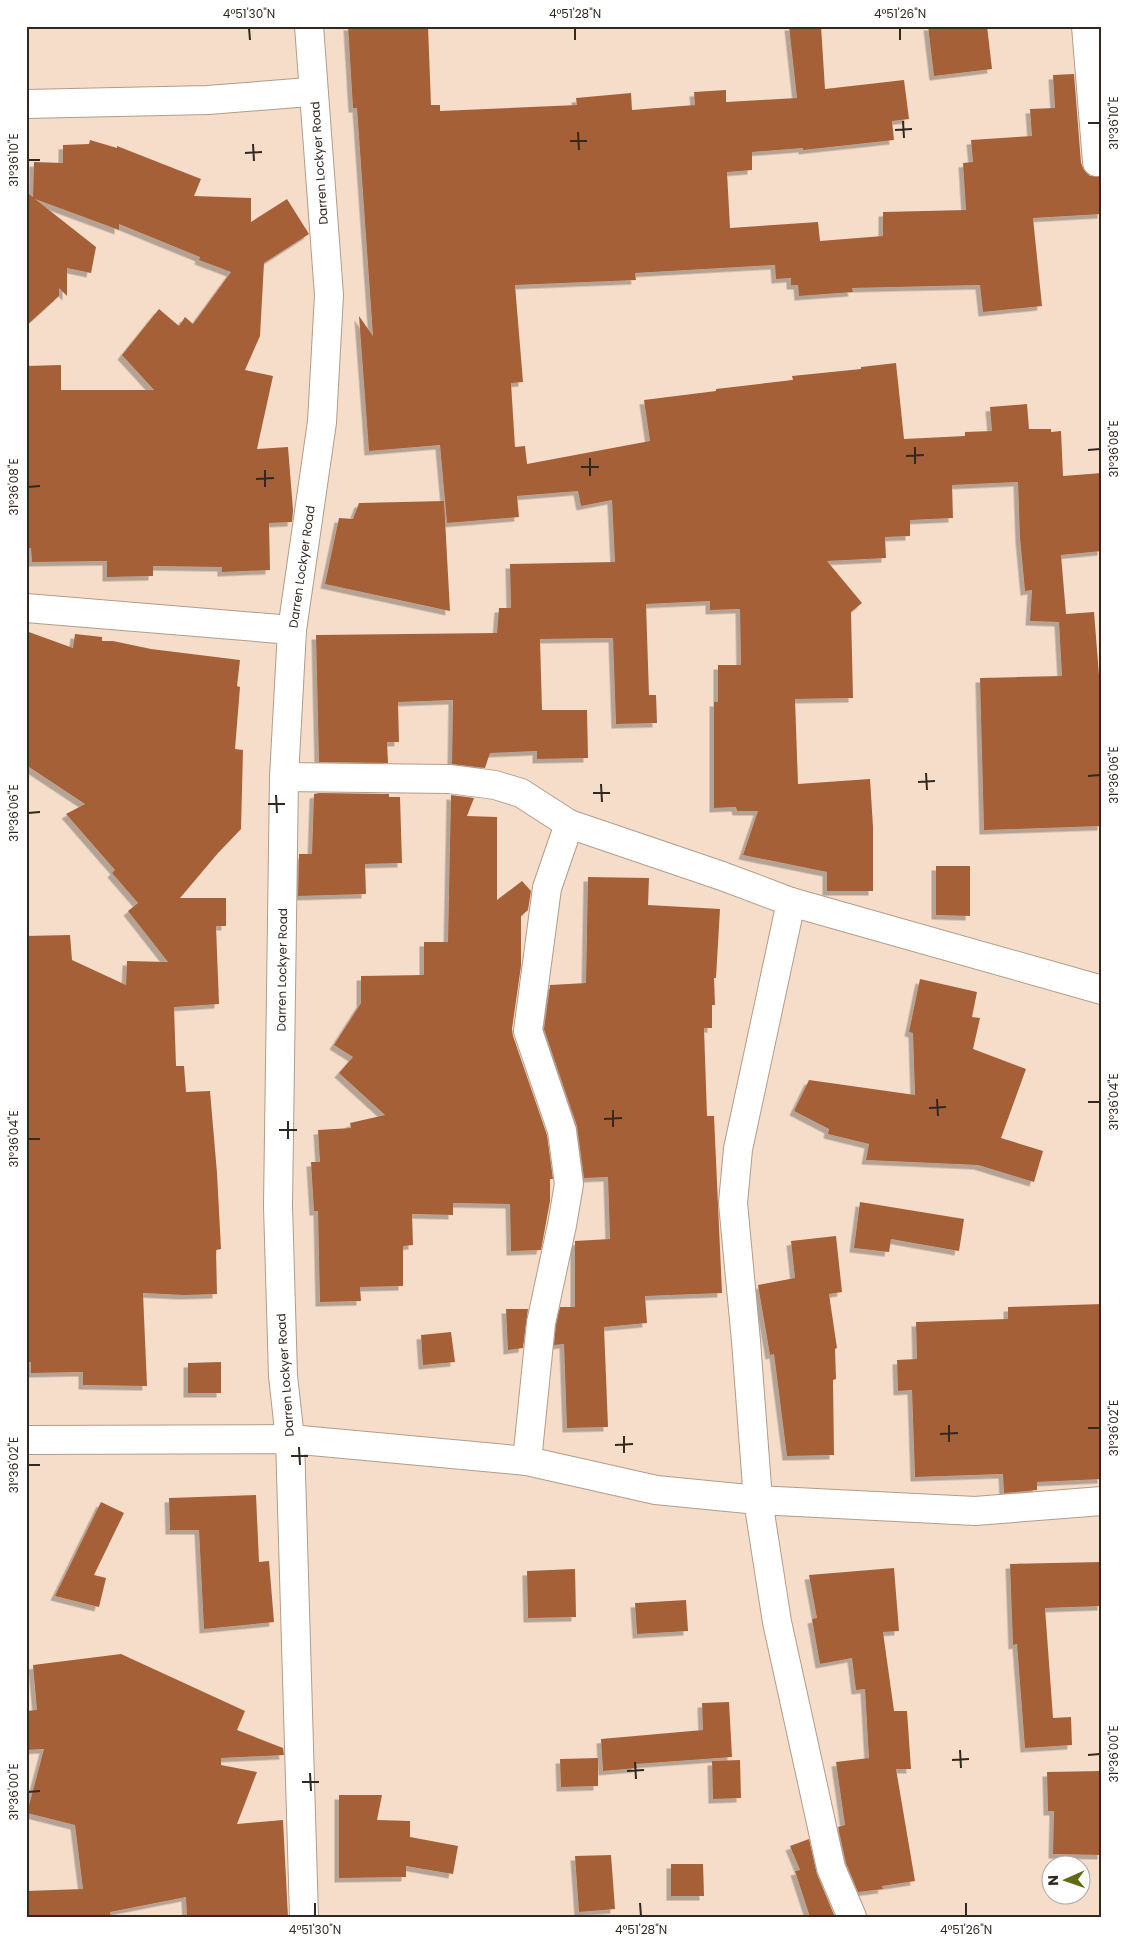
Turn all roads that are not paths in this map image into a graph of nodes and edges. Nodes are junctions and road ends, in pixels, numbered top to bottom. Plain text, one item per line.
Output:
1 (309, 26) edge
2 (1086, 26) edge
3 (309, 92) dead end
4 (26, 104) edge
5 (1097, 162) dead end
6 (26, 608) edge
7 (292, 630) junction
8 (284, 777) junction
9 (569, 824) junction
10 (791, 902) junction
11 (1102, 990) edge
12 (290, 1439) junction
13 (26, 1440) edge
14 (527, 1461) junction
15 (758, 1500) junction
16 (1102, 1501) edge
17 (304, 1917) edge
18 (852, 1917) edge

1 - 7 street, Darren Lockyer Road
2 - 5 street
3 - 4 street
6 - 7 street
7 - 8 street, Darren Lockyer Road
8 - 9 street
8 - 12 street, Darren Lockyer Road
9 - 10 street
9 - 14 street
10 - 11 street
10 - 15 street
12 - 13 street
12 - 14 street
12 - 17 street, Darren Lockyer Road
14 - 15 street
15 - 16 street
15 - 18 street

